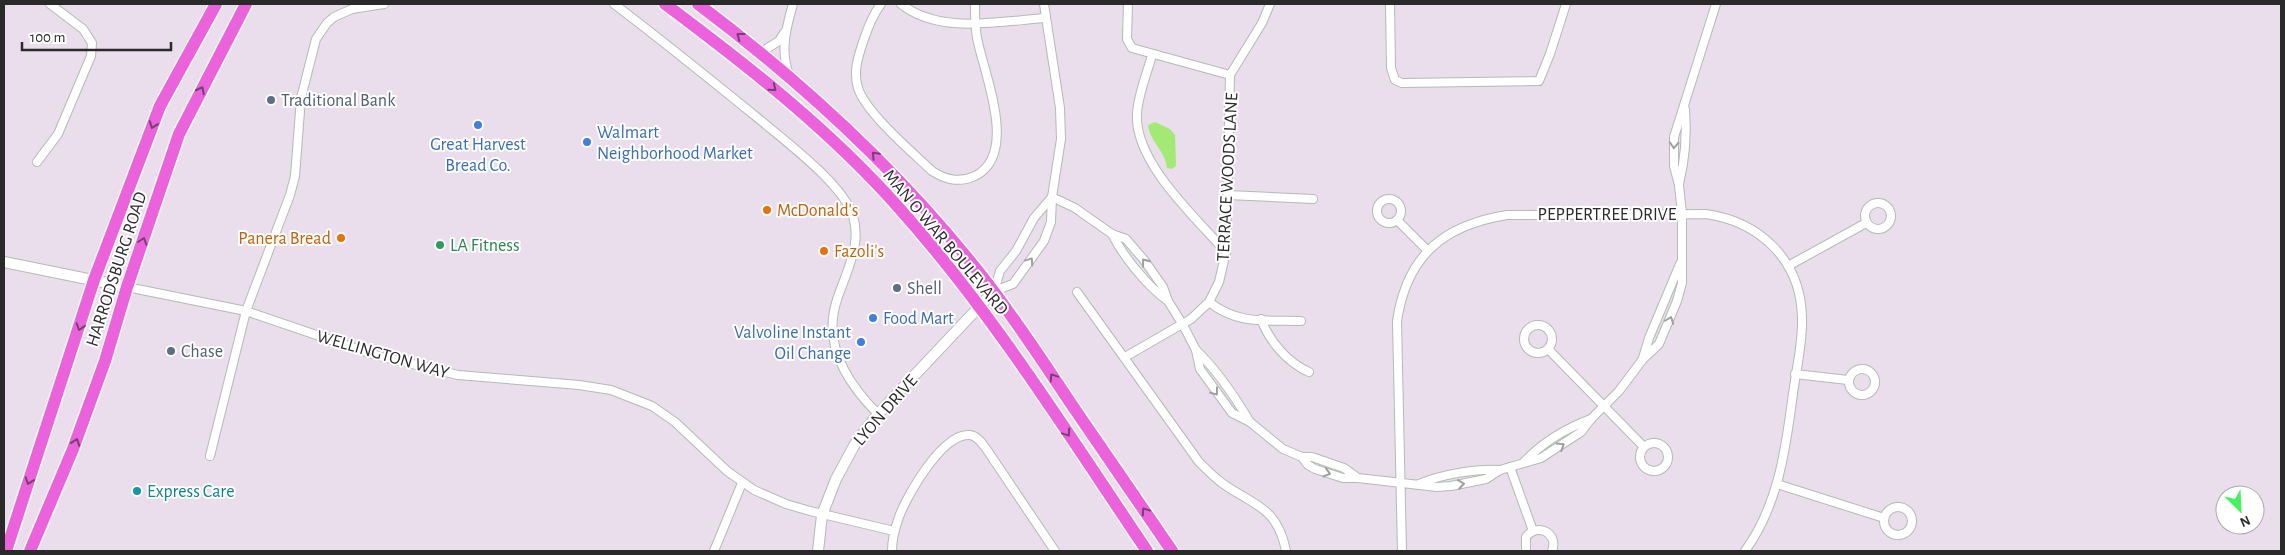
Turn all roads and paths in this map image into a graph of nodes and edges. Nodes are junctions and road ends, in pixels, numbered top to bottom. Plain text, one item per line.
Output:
1 (50, 4) edge
2 (216, 4) edge
3 (246, 4) edge
4 (384, 4) edge
5 (614, 4) edge
6 (665, 4) edge
7 (698, 4) edge
8 (793, 4) edge
9 (881, 4) edge
10 (901, 4) edge
11 (975, 4) edge
12 (1044, 4) edge
13 (1128, 4) edge
14 (1270, 4) edge
15 (1390, 4) edge
16 (1566, 4) edge
17 (1717, 5) edge
18 (1046, 18) junction
19 (975, 22) junction
20 (784, 33) junction
21 (760, 52) junction
22 (1152, 55) junction
23 (1230, 75) junction
24 (790, 76) junction
25 (1685, 107) junction
26 (37, 162) dead end
27 (1679, 185) junction
28 (1228, 195) junction
29 (1052, 197) junction
30 (1312, 199) dead end
31 (1682, 214) junction
32 (1397, 220) dead end
33 (1866, 223) dead end
34 (1427, 250) junction
35 (1226, 252) junction
36 (4, 262) edge
37 (1680, 262) junction
38 (1788, 266) junction
39 (94, 280) junction
40 (127, 287) junction
41 (994, 291) junction
42 (1077, 292) dead end
43 (1209, 302) junction
44 (978, 306) junction
45 (246, 311) junction
46 (1261, 319) junction
47 (1301, 321) dead end
48 (1183, 325) junction
49 (1548, 349) dead end
50 (1196, 350) junction
51 (1125, 357) junction
52 (1643, 359) junction
53 (1309, 372) dead end
54 (1795, 374) junction
55 (1848, 380) dead end
56 (1603, 408) junction
57 (878, 414) junction
58 (1250, 422) junction
59 (1644, 447) dead end
60 (210, 456) dead end
61 (1510, 468) junction
62 (742, 482) junction
63 (1401, 483) junction
64 (1777, 484) junction
65 (822, 515) junction
66 (1884, 518) dead end
67 (894, 531) junction
68 (1533, 531) junction
69 (6, 551) edge
70 (30, 551) edge
71 (714, 551) edge
72 (818, 551) edge
73 (892, 551) edge
74 (1056, 551) edge
75 (1147, 551) edge
76 (1172, 551) edge
77 (1286, 551) edge
78 (1402, 551) edge
79 (1526, 551) edge
80 (1552, 551) edge
81 (1746, 551) edge

1 - 26 street
2 -> 39 main road, HARRODSBURG ROAD
40 -> 3 main road, HARRODSBURG ROAD
4 - 45 street
5 - 57 street
6 -> 44 main road, MAN O WAR BOULEVARD
21 -> 7 main road, MAN O WAR BOULEVARD
8 - 20 street
9 - 19 street
10 - 19 street
11 - 19 street
12 - 18 street, LYON DRIVE
13 - 22 street
14 - 23 street
15 - 16 street
17 - 25 street
18 - 19 street
18 - 29 street, LYON DRIVE
20 - 21 street
20 - 24 street
21 - 24 main road, MAN O WAR BOULEVARD
22 - 23 street
22 - 35 street
23 - 28 street, TERRACE WOODS LANE
41 -> 24 main road, MAN O WAR BOULEVARD
25 - 27 street
25 -> 27 street
27 - 31 street
28 - 30 street
28 - 35 street, TERRACE WOODS LANE
29 - 41 street, LYON DRIVE
41 -> 29 street, LYON DRIVE
29 - 48 street
31 - 34 street, PEPPERTREE DRIVE
31 - 37 street
31 - 38 street, PEPPERTREE DRIVE
32 - 34 street
33 - 38 street
34 - 63 street, PEPPERTREE DRIVE
35 - 43 street, TERRACE WOODS LANE
36 - 39 street, WELLINGTON WAY
37 - 52 street
52 -> 37 street
38 - 54 street, PEPPERTREE DRIVE
39 - 40 street, WELLINGTON WAY
39 -> 69 main road, HARRODSBURG ROAD
40 - 45 street, WELLINGTON WAY
70 -> 40 main road, HARRODSBURG ROAD
41 - 44 street, LYON DRIVE
76 -> 41 main road, MAN O WAR BOULEVARD
42 - 51 street
43 - 46 street
43 - 48 street, TERRACE WOODS LANE
44 - 57 street, LYON DRIVE
44 -> 75 main road, MAN O WAR BOULEVARD
45 - 60 street
45 - 62 street, WELLINGTON WAY
46 - 47 street
46 - 53 street
48 - 50 street
48 - 51 street, TERRACE WOODS LANE
49 - 56 street
50 - 58 street
50 -> 58 street
51 - 77 street
52 - 56 street
54 - 55 street
54 - 64 street, PEPPERTREE DRIVE
56 - 59 street
56 - 61 street
57 - 65 street, LYON DRIVE
58 - 63 street
61 - 63 street
61 - 68 street
62 - 65 street, WELLINGTON WAY
62 - 71 street
63 - 78 street, PEPPERTREE DRIVE
64 - 66 street
64 - 81 street, PEPPERTREE DRIVE
65 - 67 street, WELLINGTON WAY
65 - 72 street, LYON DRIVE
67 - 73 street
67 - 74 street
68 - 79 street
68 - 80 street

